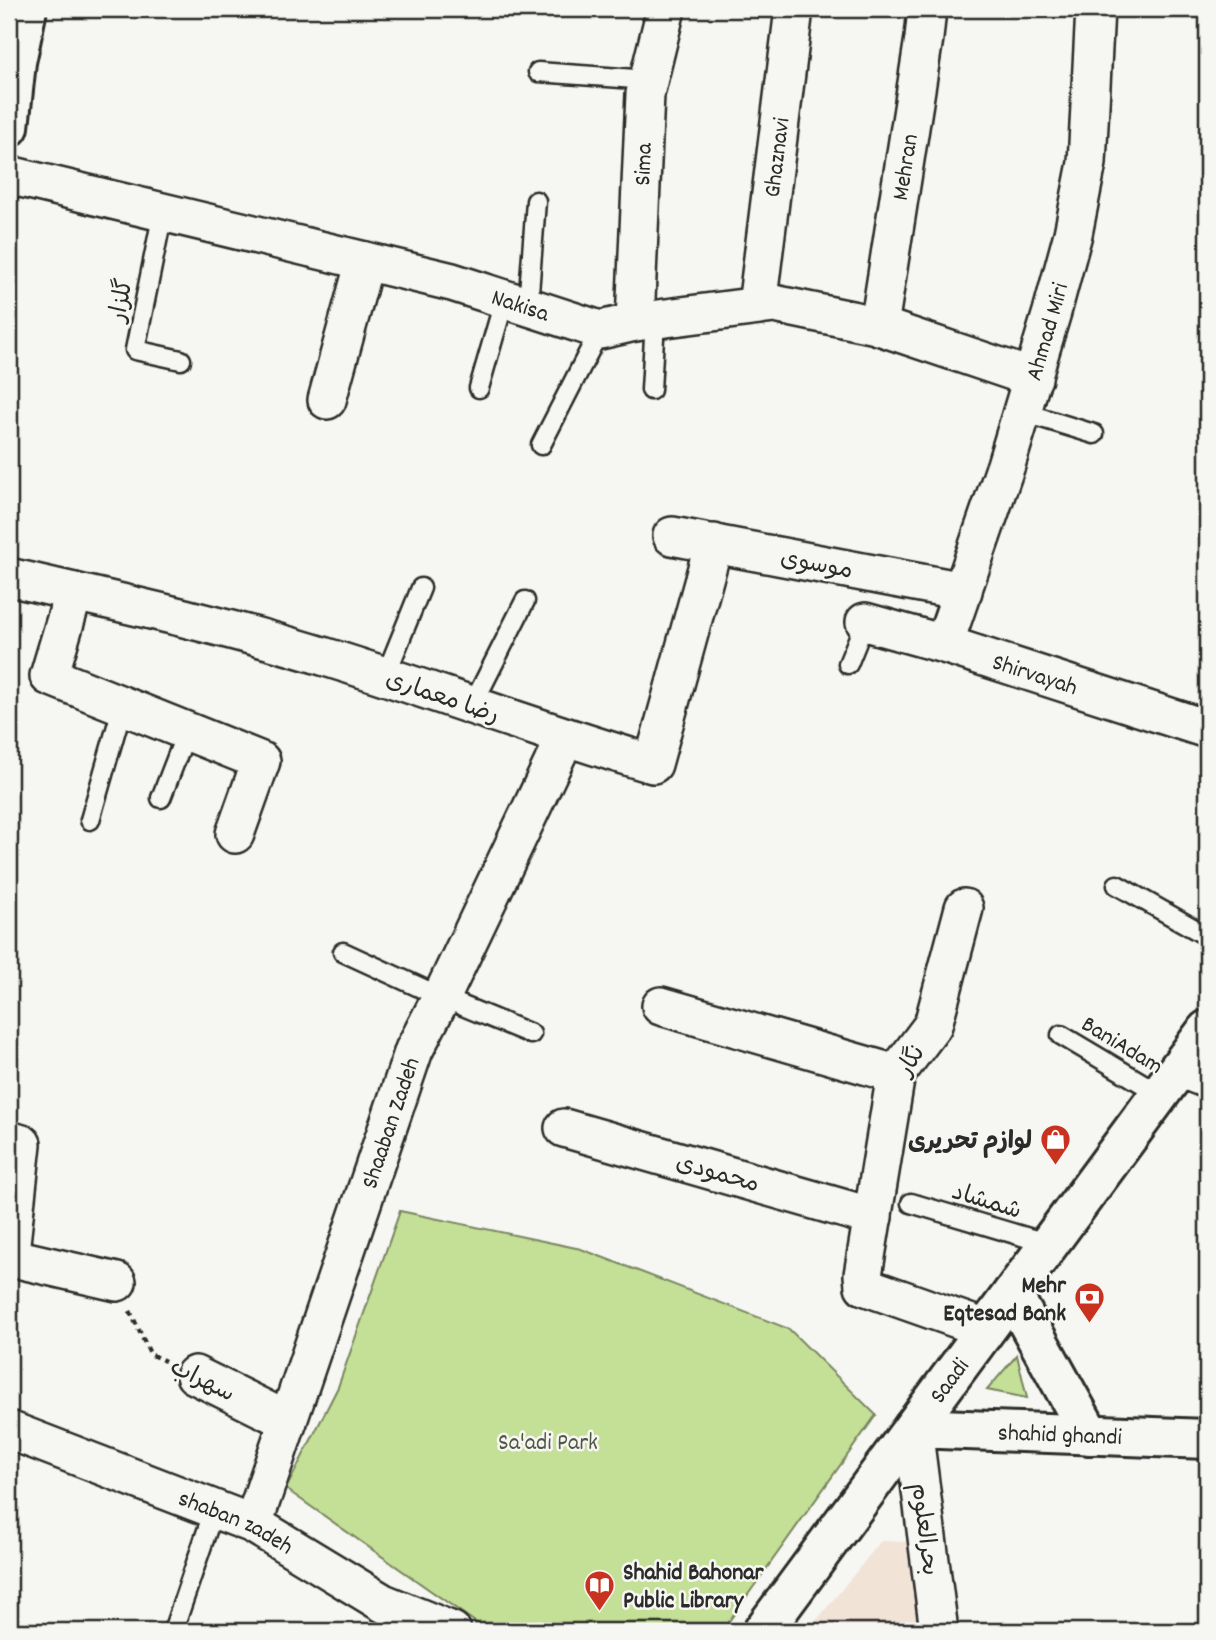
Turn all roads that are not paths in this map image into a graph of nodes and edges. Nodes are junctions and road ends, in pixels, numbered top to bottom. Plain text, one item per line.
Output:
1 (27, 9) edge
2 (666, 9) edge
3 (794, 9) edge
4 (926, 9) edge
5 (1095, 9) edge
6 (12, 61) edge
7 (538, 72) dead end
8 (649, 80) junction
9 (9, 127) edge
10 (9, 175) edge
11 (536, 201) dead end
12 (163, 212) junction
13 (365, 261) junction
14 (516, 302) junction
15 (757, 306) junction
16 (645, 321) junction
17 (879, 326) junction
18 (600, 330) junction
19 (181, 360) dead end
20 (1033, 378) junction
21 (479, 388) dead end
22 (651, 390) dead end
23 (327, 400) dead end
24 (1022, 412) junction
25 (1094, 434) dead end
26 (541, 445) dead end
27 (672, 536) dead end
28 (714, 543) junction
29 (9, 577) edge
30 (421, 588) dead end
31 (962, 591) junction
32 (74, 593) junction
33 (525, 601) dead end
34 (865, 622) joint
35 (944, 644) junction
36 (848, 664) dead end
37 (385, 677) junction
38 (123, 705) junction
39 (472, 706) junction
40 (1207, 729) edge
41 (187, 731) junction
42 (565, 738) junction
43 (161, 798) dead end
44 (90, 820) dead end
45 (235, 834) dead end
46 (1117, 885) dead end
47 (964, 908) dead end
48 (1207, 936) edge
49 (343, 952) dead end
50 (441, 997) junction
51 (661, 1006) dead end
52 (1207, 1030) edge
53 (531, 1034) dead end
54 (1061, 1035) dead end
55 (896, 1074) junction
56 (1182, 1080) edge
57 (564, 1128) dead end
58 (9, 1140) edge
59 (911, 1203) dead end
60 (873, 1216) junction
61 (1049, 1244) junction
62 (9, 1259) edge
63 (117, 1282) road end
64 (1012, 1294) junction
65 (986, 1329) junction
66 (195, 1375) road end
67 (288, 1421) junction
68 (914, 1428) junction
69 (9, 1430) edge
70 (1090, 1434) junction
71 (1207, 1439) edge
72 (214, 1510) junction
73 (253, 1524) junction
74 (173, 1631) edge
75 (451, 1631) edge
76 (763, 1631) edge
77 (939, 1631) edge

1 - 6 main road
2 - 8 street, Sima
3 - 15 street, Ghaznavi
4 - 17 street, Mehran
5 - 20 street, Ahmad Miri
6 - 9 main road
7 - 8 lane
8 - 16 street, Sima
10 - 12 street, Nakisa
11 - 14 lane
12 - 13 street, Nakisa
12 - 19 lane, گلزار
13 - 14 street, Nakisa
13 - 23 street
14 - 18 street, Nakisa
14 - 21 lane
15 - 16 street, Nakisa
15 - 17 street, Nakisa
16 - 18 street, Nakisa
16 - 22 lane
17 - 20 street, Nakisa
18 - 26 lane
20 - 24 street, Ahmad Miri
24 - 25 lane
24 - 31 street, Ahmad Miri
27 - 28 street, موسوی
28 - 31 street, موسوی
28 - 42 street, رضا معماری
29 - 32 street, رضا معماری
30 - 37 lane
31 - 35 street, Ahmad Miri
32 - 37 street, رضا معماری
32 - 38 street
33 - 39 lane
34 - 35 street, Shirvayah
34 - 36 lane
35 - 40 street, Shirvayah
37 - 39 street, رضا معماری
38 - 41 street
38 - 44 lane
39 - 42 street, رضا معماری
41 - 43 lane
41 - 45 street
42 - 50 street, Shaaban Zadeh
46 - 48 lane
47 - 55 street, نگار
49 - 50 lane
50 - 53 lane
50 - 67 street, Shaaban Zadeh
51 - 55 street
52 - 56 main road, Saadi
54 - 56 lane, BaniAdam
55 - 60 street, نگار
56 - 61 main road, Saadi
57 - 60 street, محمودی
58 - 62 street
59 - 61 lane, شمشاد
60 - 65 street, نگار
61 - 64 main road, Saadi
62 - 63 street
64 - 65 main road, Saadi
64 - 70 main road
65 - 68 main road, Saadi
66 - 67 street, سهراب
67 - 73 street, Shaaban Zadeh
68 - 70 main road, shahid ghandi
68 - 76 main road, Saadi
68 - 77 street, بحرالعلوم
69 - 72 street, shaban zadeh
70 - 71 main road, shahid ghandi
72 - 73 street, shaban zadeh
72 - 74 lane
73 - 75 street, shaban zadeh

